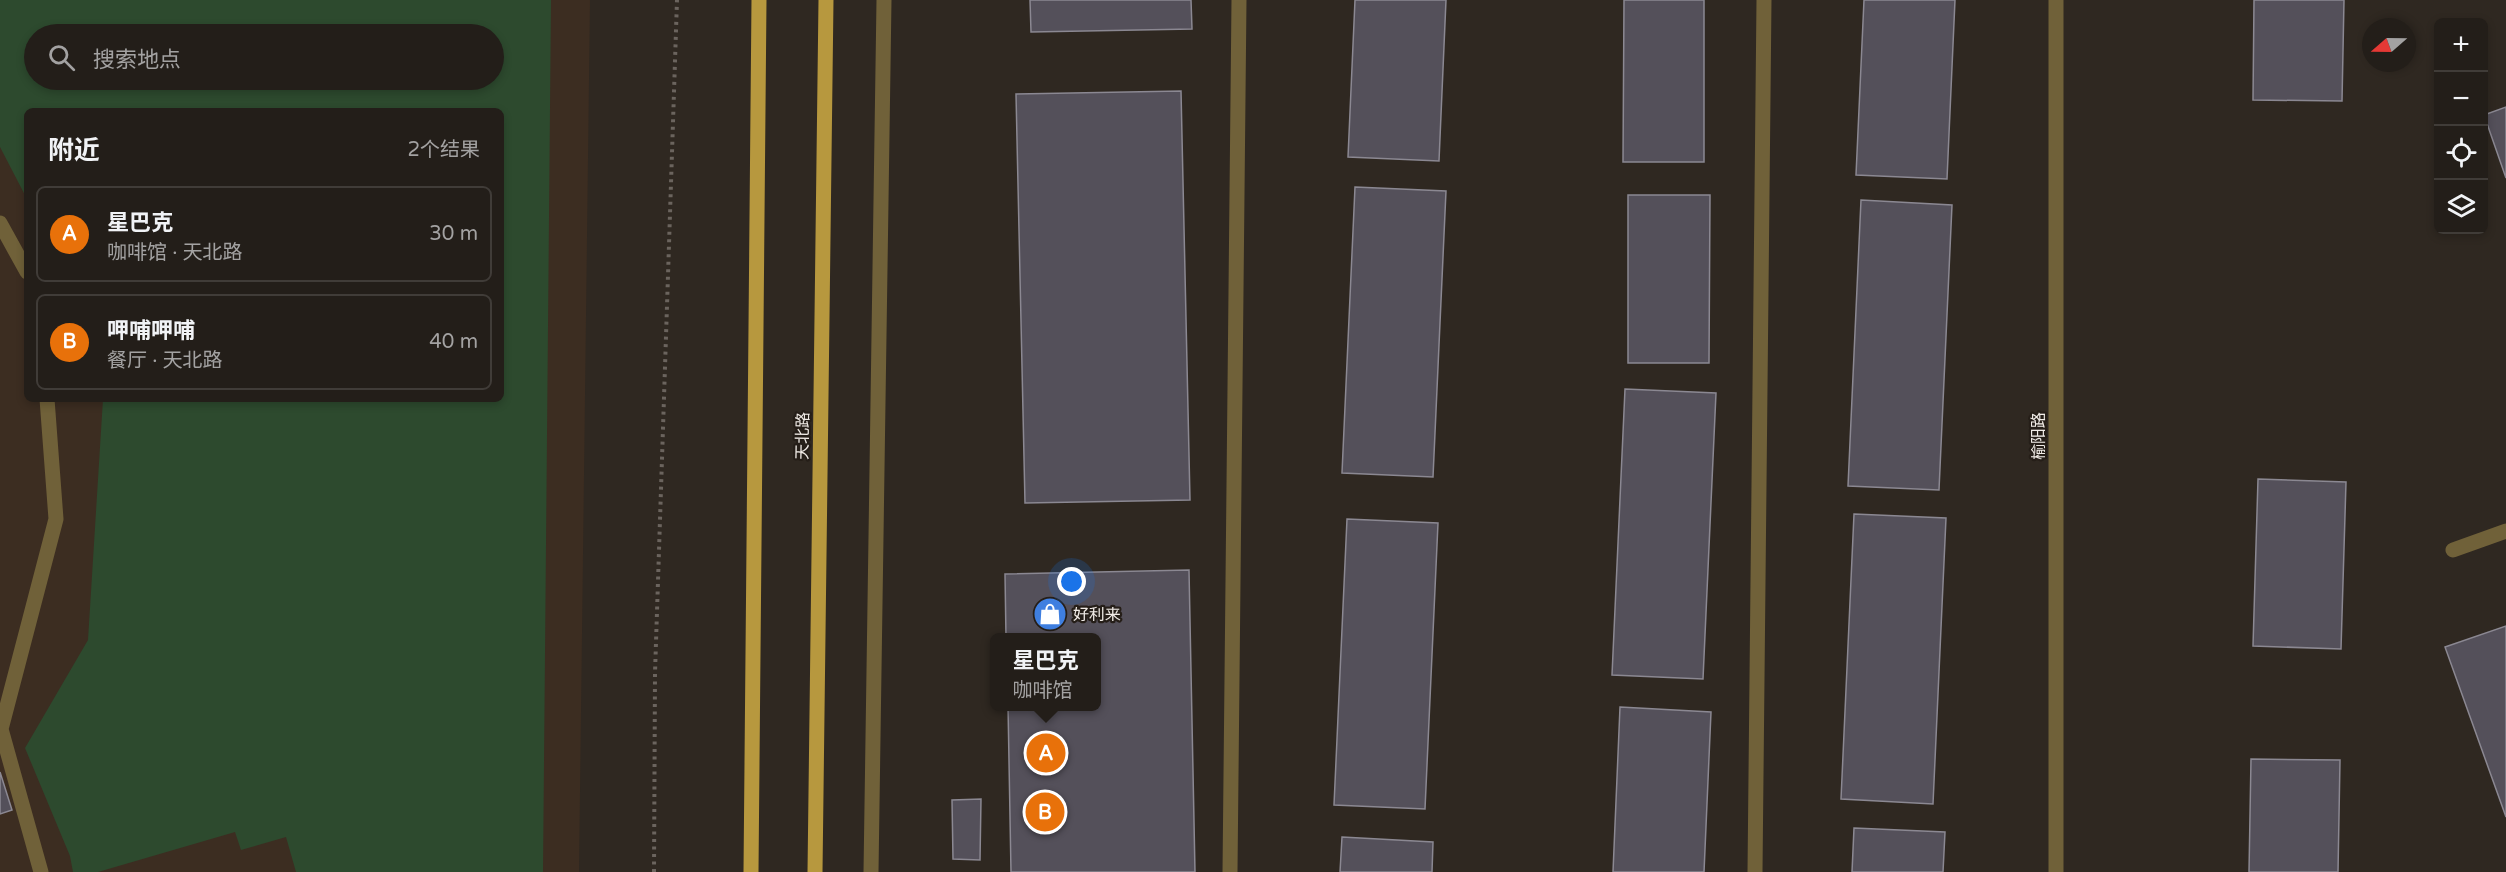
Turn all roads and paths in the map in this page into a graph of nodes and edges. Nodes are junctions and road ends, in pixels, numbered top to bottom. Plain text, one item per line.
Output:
1 (676, 0) edge
2 (759, 0) edge
3 (826, 0) edge
4 (884, 0) edge
5 (1239, 0) edge
6 (1764, 0) edge
7 (2056, 0) edge
8 (0, 223) edge
9 (24, 267) edge
10 (47, 402) edge
11 (2506, 531) edge
12 (2452, 550) dead end
13 (42, 872) edge
14 (654, 872) edge
15 (751, 872) edge
16 (814, 872) edge
17 (871, 872) edge
18 (1230, 872) edge
19 (1755, 872) edge
20 (2056, 872) edge

1 - 14 path
2 - 15 main road
3 - 16 main road, 天北路
4 - 17 street
5 - 18 street
6 - 19 street
7 - 20 street, 榆阳路
8 - 9 street
10 - 13 street
11 - 12 street

